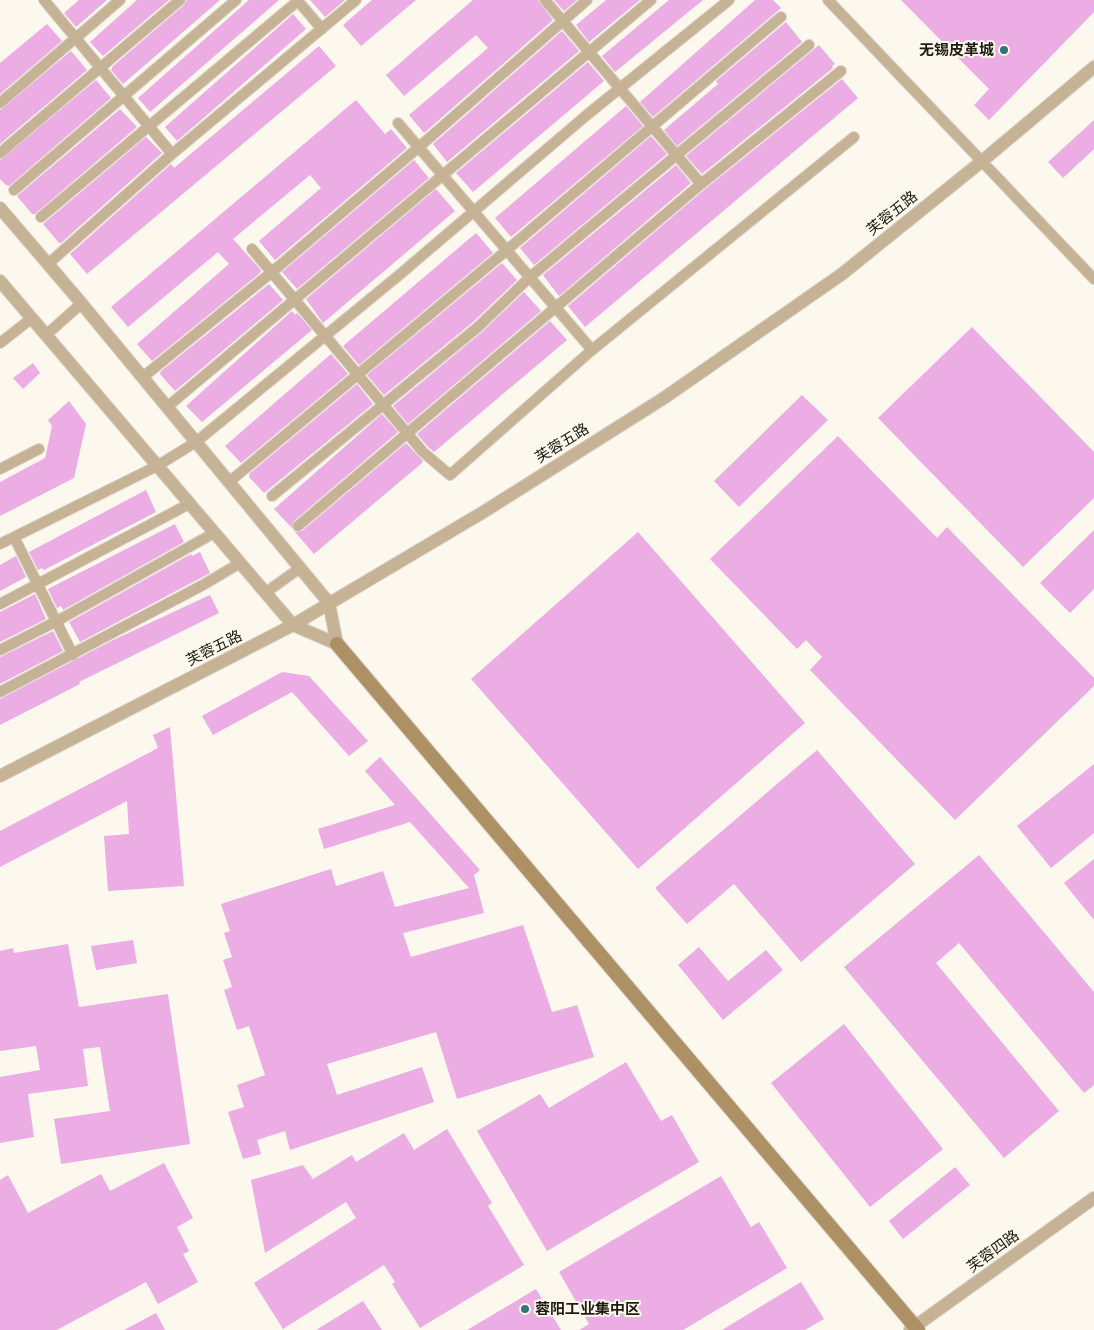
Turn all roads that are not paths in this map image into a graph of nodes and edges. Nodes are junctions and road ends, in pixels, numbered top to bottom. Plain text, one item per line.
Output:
1 (44, 0) edge
2 (120, 0) edge
3 (180, 0) edge
4 (236, 0) edge
5 (298, 0) edge
6 (356, 0) edge
7 (545, 0) edge
8 (587, 0) edge
9 (651, 0) edge
10 (729, 0) edge
11 (828, 0) edge
12 (780, 17) dead end
13 (562, 20) junction
14 (322, 29) junction
15 (75, 37) junction
16 (809, 45) dead end
17 (589, 52) junction
18 (1094, 67) edge
19 (101, 68) junction
20 (841, 71) dead end
21 (620, 88) junction
22 (124, 96) junction
23 (0, 103) edge
24 (398, 122) dead end
25 (149, 126) junction
26 (652, 126) junction
27 (854, 137) dead end
28 (419, 147) junction
29 (0, 153) edge
30 (172, 154) junction
31 (676, 155) junction
32 (981, 162) junction
33 (443, 175) junction
34 (701, 184) junction
35 (14, 190) dead end
36 (0, 208) edge
37 (474, 211) junction
38 (41, 217) dead end
39 (252, 249) dead end
40 (507, 250) junction
41 (48, 264) junction
42 (272, 272) junction
43 (530, 277) junction
44 (1094, 279) edge
45 (3, 289) edge
46 (296, 300) junction
47 (82, 303) junction
48 (556, 308) junction
49 (32, 318) junction
50 (46, 334) junction
51 (326, 336) junction
52 (0, 343) edge
53 (592, 350) junction
54 (358, 374) junction
55 (143, 377) junction
56 (384, 404) junction
57 (167, 407) junction
58 (408, 433) junction
59 (196, 442) junction
60 (39, 450) dead end
61 (157, 466) junction
62 (0, 469) edge
63 (229, 482) junction
64 (272, 496) dead end
65 (189, 504) junction
66 (298, 526) dead end
67 (214, 533) junction
68 (14, 537) junction
69 (0, 544) edge
70 (240, 563) junction
71 (300, 568) junction
72 (38, 585) junction
73 (265, 593) junction
74 (329, 603) junction
75 (0, 604) edge
76 (57, 621) junction
77 (293, 625) junction
78 (336, 644) junction
79 (0, 650) edge
80 (73, 655) junction
81 (0, 692) edge
82 (0, 776) edge
83 (1094, 1198) edge
84 (914, 1329) edge

1 - 15 street
2 - 15 street
3 - 19 street
4 - 22 street
5 - 14 street
5 - 25 street
6 - 14 street
7 - 13 street
8 - 13 street
9 - 17 street
10 - 21 street
11 - 32 street
12 - 26 street
13 - 17 street
13 - 28 street
14 - 30 street
15 - 19 street
15 - 23 street
16 - 31 street
17 - 21 street
17 - 33 street
18 - 32 street, 芙蓉五路
19 - 22 street
19 - 29 street
20 - 34 street
21 - 26 street
21 - 37 street
22 - 25 street
22 - 35 street
24 - 28 street
25 - 30 street
25 - 38 street
26 - 31 street
26 - 40 street
27 - 53 street
28 - 33 street
28 - 42 street
30 - 41 street
31 - 34 street
31 - 43 street
32 - 44 street
32 - 74 street, 芙蓉五路
33 - 37 street
33 - 46 street
34 - 48 street
36 - 41 street
37 - 40 street
37 - 51 street
39 - 42 street
40 - 43 street
40 - 54 street
41 - 47 street
42 - 46 street
42 - 55 street
43 - 48 street
43 - 56 street
45 - 49 street
46 - 51 street
46 - 57 street
47 - 50 street
47 - 55 street
48 - 53 street
48 - 58 street
49 - 50 street
49 - 52 street
50 - 61 street
51 - 54 street
51 - 59 street
53 - 58 street
54 - 56 street
54 - 63 street
55 - 57 street
56 - 58 street
56 - 64 street
57 - 59 street
58 - 66 street
59 - 61 street
59 - 63 street
60 - 62 street
61 - 65 street
61 - 68 street
63 - 71 street
65 - 67 street
65 - 72 street
67 - 70 street
67 - 76 street
68 - 69 street
68 - 72 street
70 - 73 street
70 - 80 street
71 - 73 street
71 - 74 street
72 - 75 street
72 - 76 street
73 - 77 street
74 - 77 street, 芙蓉五路
74 - 78 street
76 - 79 street
76 - 80 street
77 - 78 street
77 - 82 street, 芙蓉五路
78 - 84 main road
80 - 81 street
83 - 84 street, 芙蓉四路

